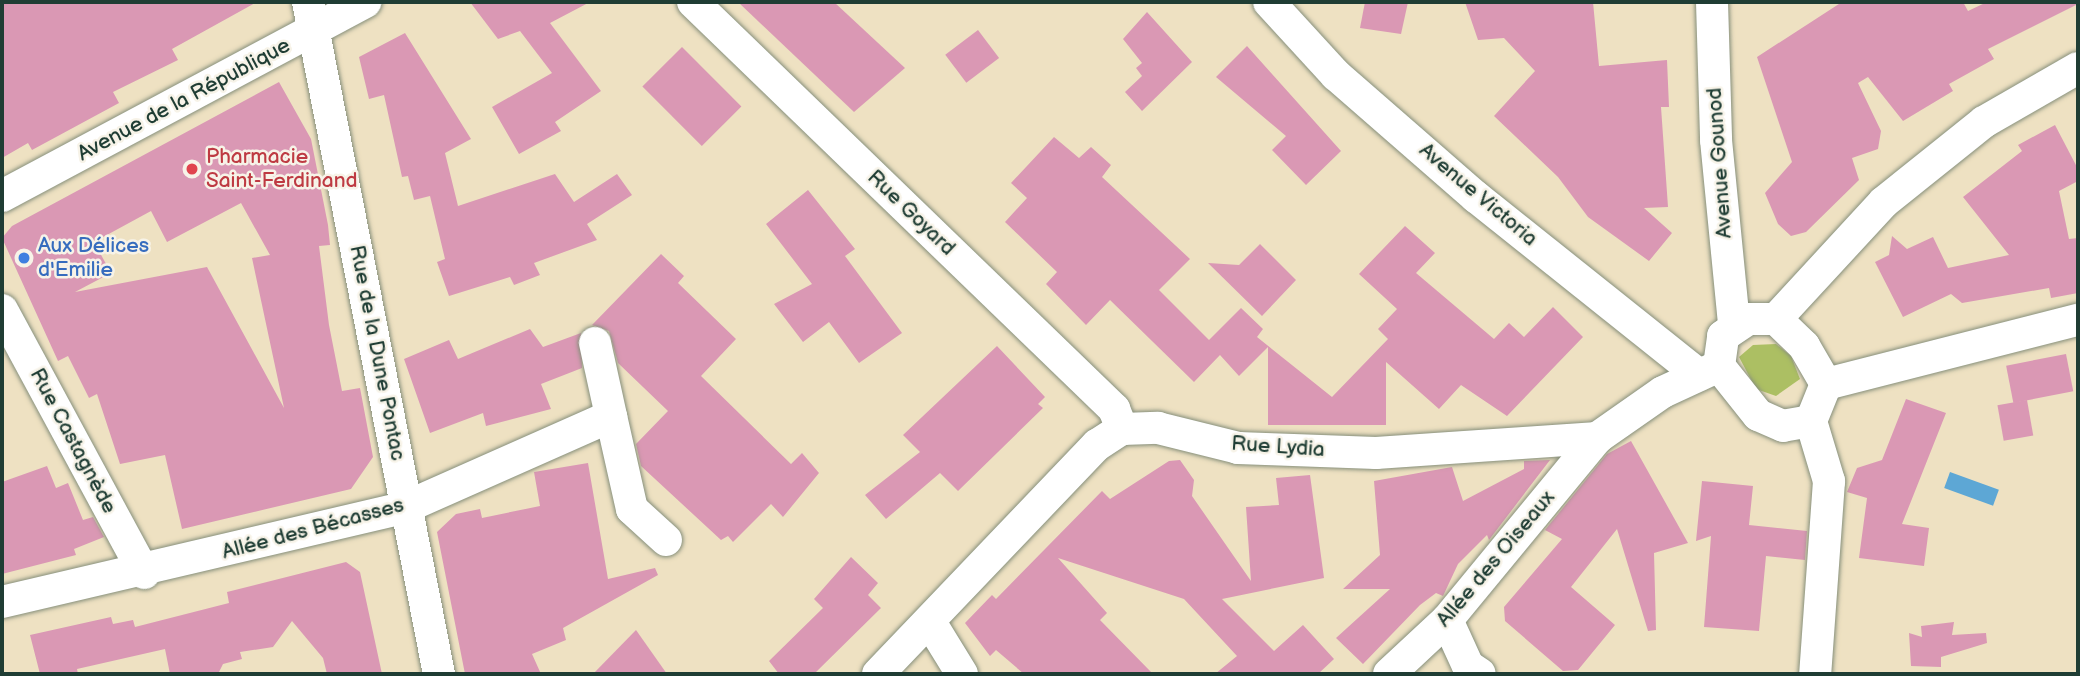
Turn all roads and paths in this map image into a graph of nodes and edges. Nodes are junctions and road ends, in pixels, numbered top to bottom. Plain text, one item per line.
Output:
1 (366, 2) edge
2 (693, 2) edge
3 (1269, 2) edge
4 (1712, 2) edge
5 (311, 17) edge
6 (2078, 68) edge
7 (2, 196) edge
8 (2, 310) edge
9 (1776, 319) junction
10 (2078, 320) edge
11 (1734, 324) junction
12 (595, 343) dead end
13 (1709, 370) junction
14 (1826, 384) junction
15 (611, 416) junction
16 (1811, 421) junction
17 (1122, 429) junction
18 (1598, 438) junction
19 (406, 507) junction
20 (666, 540) dead end
21 (144, 573) junction
22 (2, 602) edge
23 (1447, 620) junction
24 (930, 622) junction
25 (439, 674) edge
26 (878, 674) edge
27 (962, 674) edge
28 (1389, 674) edge
29 (1480, 674) edge
30 (1815, 674) edge

1 - 5 street, Avenue de la République
2 - 17 street, Rue Goyard
3 - 13 street, Avenue Victoria
4 - 11 street, Avenue Gounod
5 - 7 street, Avenue de la République
5 - 19 street, Rue de la Dune Pontac
6 - 9 street
8 - 21 street, Rue Castagnède
9 - 11 street
9 - 14 street
10 - 14 street
11 - 13 street
12 - 15 street
13 - 16 street
13 - 18 street, Rue Lydia
14 - 16 street
15 - 19 street, Allée des Bécasses
15 - 20 street
16 - 30 street
17 - 18 street, Rue Lydia
17 - 24 street
18 - 23 street, Allée des Oiseaux
19 - 21 street, Allée des Bécasses
19 - 25 street, Rue de la Dune Pontac
21 - 22 street, Allée des Bécasses
23 - 28 street, Allée des Oiseaux
23 - 29 street
24 - 26 street
24 - 27 street

